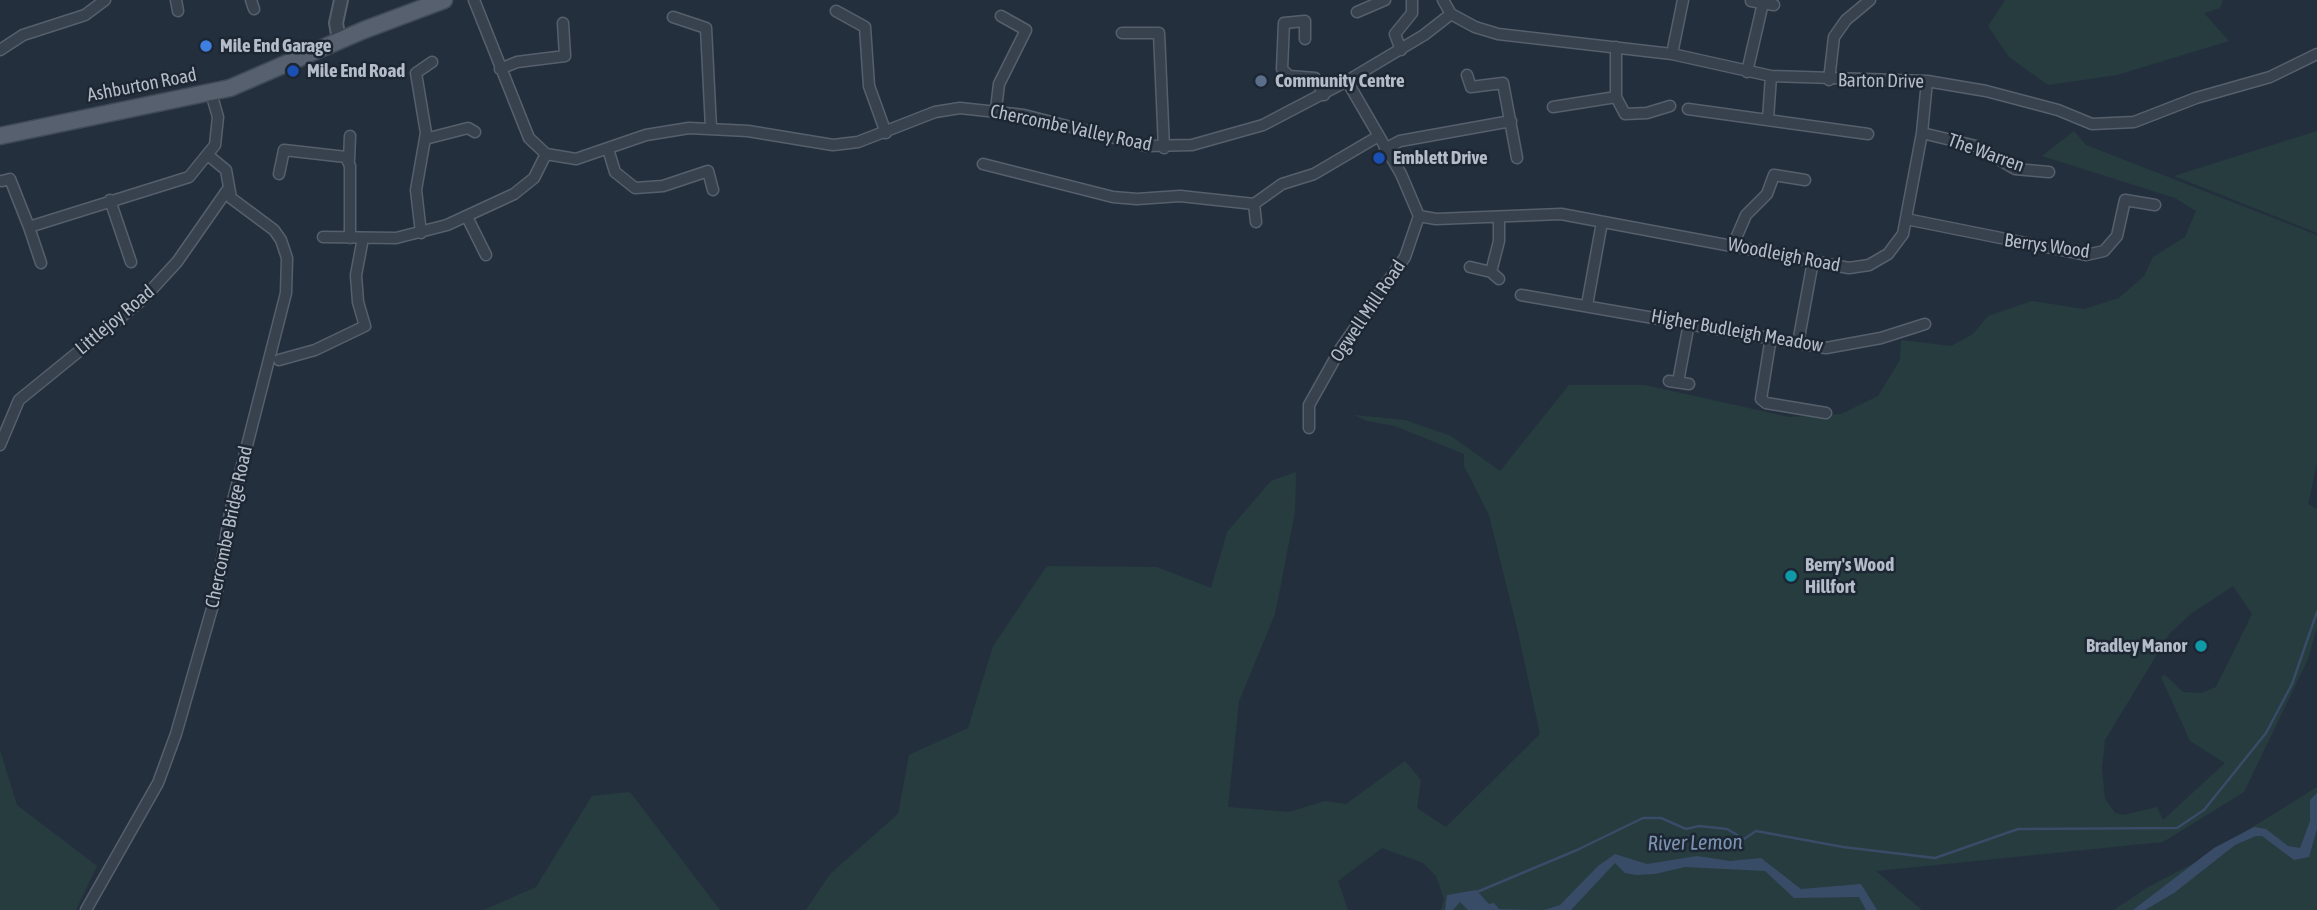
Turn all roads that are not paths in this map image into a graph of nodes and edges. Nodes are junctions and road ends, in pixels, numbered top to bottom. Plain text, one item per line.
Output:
1 (106, 0) edge
2 (176, 0) edge
3 (341, 0) edge
4 (444, 0) edge
5 (474, 0) edge
6 (1385, 0) edge
7 (1412, 0) edge
8 (1443, 0) edge
9 (1683, 0) edge
10 (1870, 0) edge
11 (1751, 1) edge
12 (178, 11) dead end
13 (836, 11) dead end
14 (1357, 12) dead end
15 (1451, 14) junction
16 (1000, 16) dead end
17 (673, 17) dead end
18 (563, 23) dead end
19 (1122, 33) dead end
20 (1305, 39) dead end
21 (339, 40) junction
22 (1616, 47) junction
23 (0, 50) edge
24 (1401, 50) junction
25 (1672, 54) junction
26 (2317, 54) edge
27 (432, 61) dead end
28 (500, 69) junction
29 (1747, 72) junction
30 (1467, 75) dead end
31 (1771, 76) junction
32 (1829, 80) junction
33 (1346, 81) junction
34 (1927, 81) junction
35 (211, 93) junction
36 (1324, 95) junction
37 (1616, 97) junction
38 (1673, 105) dead end
39 (1553, 107) dead end
40 (1688, 109) dead end
41 (996, 110) junction
42 (1768, 119) junction
43 (1511, 121) junction
44 (711, 128) junction
45 (475, 132) dead end
46 (886, 133) junction
47 (1922, 133) junction
48 (1868, 134) dead end
49 (0, 136) edge
50 (350, 136) dead end
51 (1377, 136) junction
52 (425, 139) junction
53 (1164, 148) junction
54 (608, 149) junction
55 (1385, 149) junction
56 (546, 154) junction
57 (209, 156) junction
58 (1517, 158) dead end
59 (349, 160) junction
60 (983, 164) dead end
61 (2049, 172) dead end
62 (279, 174) dead end
63 (1805, 180) dead end
64 (2, 181) edge
65 (228, 189) junction
66 (713, 190) dead end
67 (110, 200) junction
68 (1254, 204) junction
69 (2155, 205) dead end
70 (1419, 216) junction
71 (467, 217) junction
72 (1499, 217) junction
73 (1906, 219) junction
74 (1256, 222) dead end
75 (1602, 222) junction
76 (29, 227) junction
77 (421, 233) junction
78 (323, 237) dead end
79 (350, 238) junction
80 (363, 238) junction
81 (1733, 245) junction
82 (486, 255) dead end
83 (1813, 261) junction
84 (131, 262) dead end
85 (41, 264) dead end
86 (1470, 267) dead end
87 (1549, 287) dead end
88 (1521, 295) dead end
89 (1547, 299) junction
90 (1587, 305) junction
91 (1689, 323) junction
92 (1925, 324) dead end
93 (1770, 337) junction
94 (1798, 343) junction
95 (279, 360) dead end
96 (1679, 383) dead end
97 (1826, 413) dead end
98 (1309, 428) dead end
99 (0, 445) edge
100 (86, 910) edge

1 - 23 street
2 - 12 street
3 - 21 street
4 - 21 main road, Ashburton Road
5 - 28 street
6 - 14 street
7 - 24 street
8 - 15 street
9 - 25 street
10 - 32 street
11 - 29 street
13 - 46 street
15 - 22 street, Barton Drive
15 - 24 street
16 - 41 street
17 - 44 street
18 - 28 street
19 - 53 street
20 - 36 street
21 - 35 main road, Ashburton Road
22 - 25 street, Barton Drive
22 - 37 street
24 - 33 street
25 - 29 street, Barton Drive
26 - 34 street, Barton Drive
27 - 52 street
28 - 56 street
29 - 31 street, Barton Drive
30 - 43 street
31 - 32 street, Barton Drive
31 - 42 street
32 - 34 street, Barton Drive
33 - 36 street, Chercombe Valley Road
33 - 51 street
34 - 47 street, Woodleigh Road
35 - 49 main road, Ashburton Road
35 - 57 street
36 - 53 street, Chercombe Valley Road
37 - 38 street
37 - 39 street
40 - 42 street
41 - 46 street, Chercombe Valley Road
41 - 53 street, Chercombe Valley Road
42 - 48 street
43 - 55 street
43 - 58 street
44 - 46 street, Chercombe Valley Road
44 - 54 street, Chercombe Valley Road
45 - 52 street
47 - 61 street, The Warren
47 - 73 street, Woodleigh Road
50 - 59 street
51 - 55 street
51 - 68 street
52 - 77 street
54 - 56 street, Chercombe Valley Road
54 - 66 street
55 - 70 street
56 - 71 street
57 - 65 street, Chercombe Bridge Road
57 - 67 street
59 - 62 street
59 - 79 street
60 - 68 street
63 - 81 street
64 - 76 street
65 - 99 street, Littlejoy Road
65 - 100 street, Chercombe Bridge Road
67 - 76 street
67 - 84 street
68 - 74 street
69 - 73 street, Berrys Wood
70 - 72 street, Woodleigh Road
70 - 98 street, Ogwell Mill Road
71 - 77 street
71 - 82 street
72 - 75 street, Woodleigh Road
72 - 86 street
73 - 83 street, Woodleigh Road
75 - 81 street, Woodleigh Road
75 - 90 street
76 - 85 street
77 - 80 street
78 - 79 street
79 - 80 street
80 - 95 street
81 - 83 street, Woodleigh Road
83 - 94 street
87 - 89 street
88 - 89 street, Higher Budleigh Meadow
89 - 90 street, Higher Budleigh Meadow
90 - 91 street, Higher Budleigh Meadow
91 - 93 street, Higher Budleigh Meadow
91 - 96 street
92 - 94 street, Higher Budleigh Meadow
93 - 94 street, Higher Budleigh Meadow
93 - 97 street

